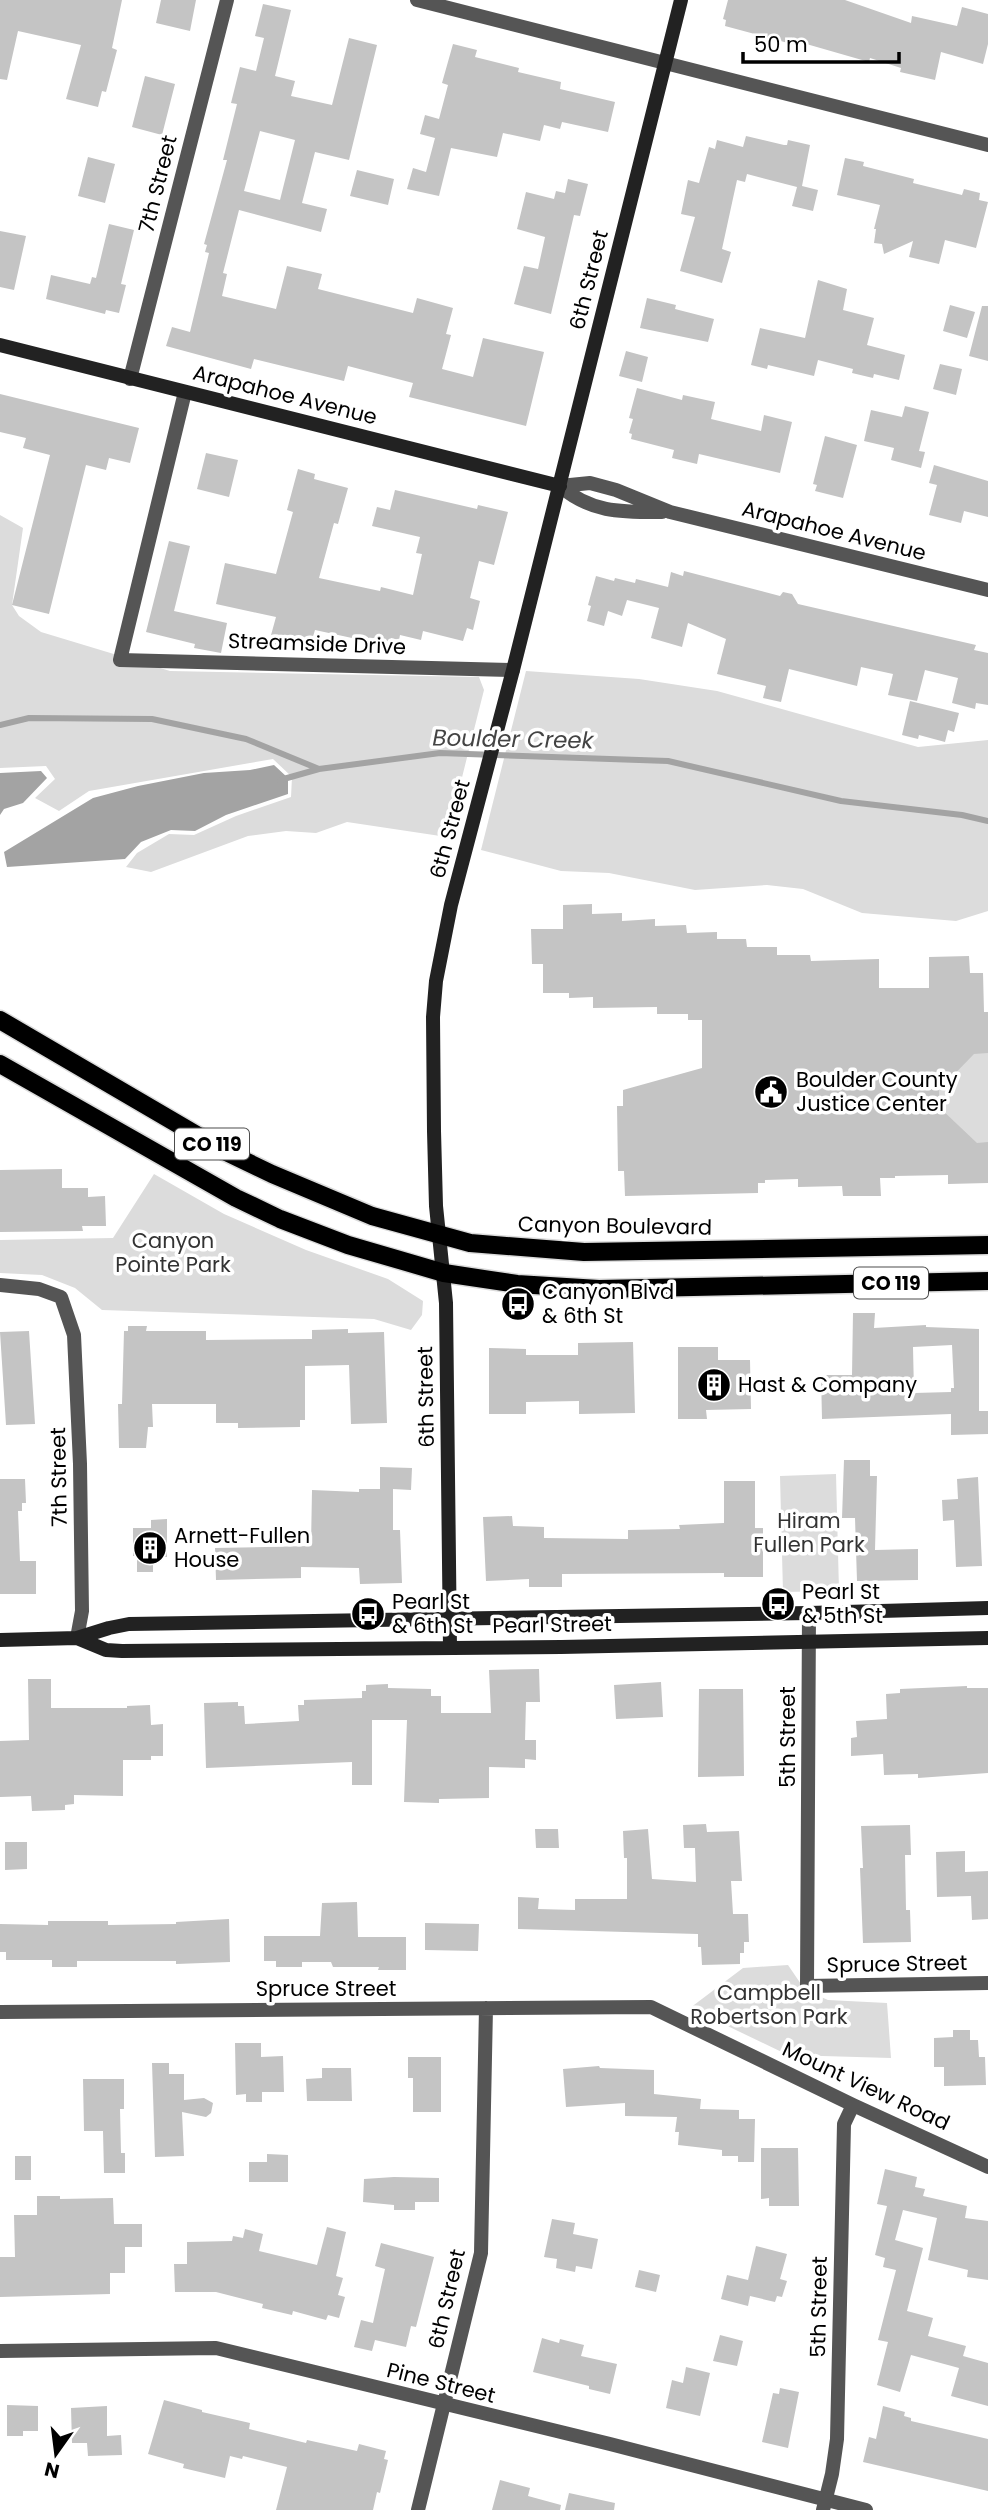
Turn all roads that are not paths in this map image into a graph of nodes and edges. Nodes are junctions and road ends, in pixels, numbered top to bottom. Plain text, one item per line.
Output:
1 (227, 0) edge
2 (417, 0) edge
3 (681, 0) edge
4 (665, 63) junction
5 (988, 145) edge
6 (0, 345) edge
7 (130, 379) junction
8 (185, 392) junction
9 (560, 486) junction
10 (670, 512) junction
11 (988, 590) edge
12 (513, 670) junction
13 (0, 1020) edge
14 (0, 1064) edge
15 (440, 1236) junction
16 (988, 1245) edge
17 (444, 1273) junction
18 (988, 1281) edge
19 (0, 1286) edge
20 (988, 1608) edge
21 (809, 1613) junction
22 (450, 1619) junction
23 (988, 1638) edge
24 (77, 1639) junction
25 (0, 1640) edge
26 (809, 1641) junction
27 (450, 1648) junction
28 (988, 1983) edge
29 (807, 1986) joint
30 (651, 2007) joint
31 (486, 2008) junction
32 (0, 2012) edge
33 (853, 2105) junction
34 (988, 2166) edge
35 (0, 2351) edge
36 (443, 2405) junction
37 (825, 2505) edge
38 (418, 2510) edge
39 (866, 2510) edge

1 - 7 street, 7th Street
2 - 4 street
3 - 4 street, 6th Street
4 - 5 street
4 - 9 street, 6th Street
6 - 7 street, Arapahoe Avenue
7 - 8 street, Arapahoe Avenue
8 - 9 street, Arapahoe Avenue
8 - 12 street, Streamside Drive
9 - 10 street, Arapahoe Avenue
9 - 10 street, Arapahoe Avenue
9 - 12 street, 6th Street
10 - 11 street, Arapahoe Avenue
12 - 15 street, 6th Street
13 - 15 main road, Canyon Boulevard / CO 119
14 - 17 main road, CO 119
15 - 16 main road, Canyon Boulevard / CO 119
15 - 17 street, 6th Street
17 - 18 main road, CO 119
17 - 22 street, 6th Street
19 - 24 street, 7th Street
20 - 21 street, Pearl Street
21 - 22 street, Pearl Street
21 - 26 street, 5th Street
22 - 24 street, Pearl Street
22 - 27 street, 6th Street
23 - 26 street, Pearl Street
24 - 25 street, Pearl Street
24 - 27 street, Pearl Street
26 - 27 street, Pearl Street
26 - 29 street, 5th Street
28 - 29 street, Spruce Street
30 - 31 street, Spruce Street
30 - 33 street, Mount View Road
31 - 32 street, Spruce Street
31 - 36 street, 6th Street
33 - 34 street, Mount View Road
33 - 37 street, 5th Street
35 - 36 street, Pine Street
36 - 37 street, Pine Street
36 - 38 street, 6th Street
37 - 39 street, Pine Street

